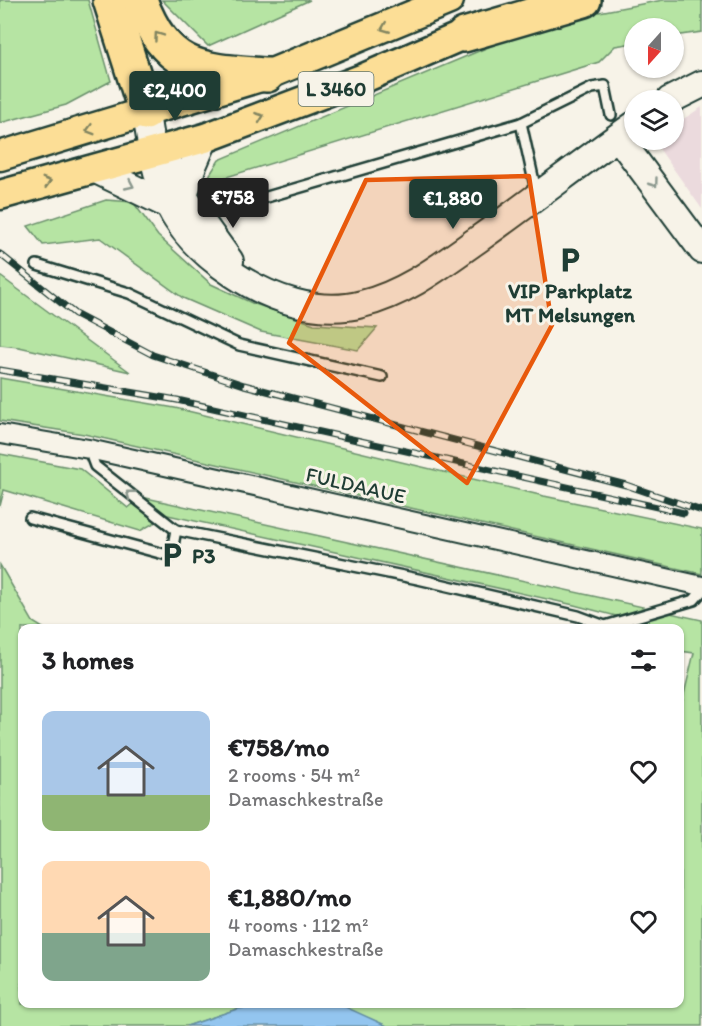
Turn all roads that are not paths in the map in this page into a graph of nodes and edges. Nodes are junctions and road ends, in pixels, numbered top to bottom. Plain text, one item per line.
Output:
1 (110, 0) edge
2 (140, 0) edge
3 (448, 0) edge
4 (538, 0) edge
5 (584, 0) edge
6 (464, 35) junction
7 (267, 75) junction
8 (702, 84) edge
9 (684, 93) edge
10 (146, 113) junction
11 (521, 123) junction
12 (621, 126) edge
13 (205, 138) junction
14 (157, 151) junction
15 (0, 156) edge
16 (94, 169) junction
17 (0, 195) edge
18 (537, 197) junction
19 (175, 200) junction
20 (236, 206) dead end
21 (702, 250) edge
22 (37, 265) dead end
23 (382, 377) dead end
24 (0, 434) edge
25 (89, 449) junction
26 (30, 518) dead end
27 (176, 530) junction
28 (702, 586) edge
29 (702, 591) edge
30 (600, 624) edge
31 (612, 624) edge

1 - 10 highway
7 -> 2 highway
3 -> 7 main road, L 3460
4 - 6 main road, L 3460
5 - 6 highway
13 -> 6 main road, L 3460
7 - 10 main road, L 3460
8 - 9 street
10 - 14 street
10 -> 15 main road, L 3460
11 - 12 lane
11 - 18 lane
11 - 20 lane
12 - 18 street
12 -> 21 street
13 - 14 main road, L 3460
13 - 19 street
14 - 16 main road, L 3460
14 - 19 street
17 -> 16 main road, L 3460
16 -> 19 street
18 - 19 street
22 - 23 lane
24 - 25 street, FULDAAUE
27 -> 25 lane
25 - 28 street, FULDAAUE
26 - 27 lane
27 - 30 lane
29 - 31 lane

